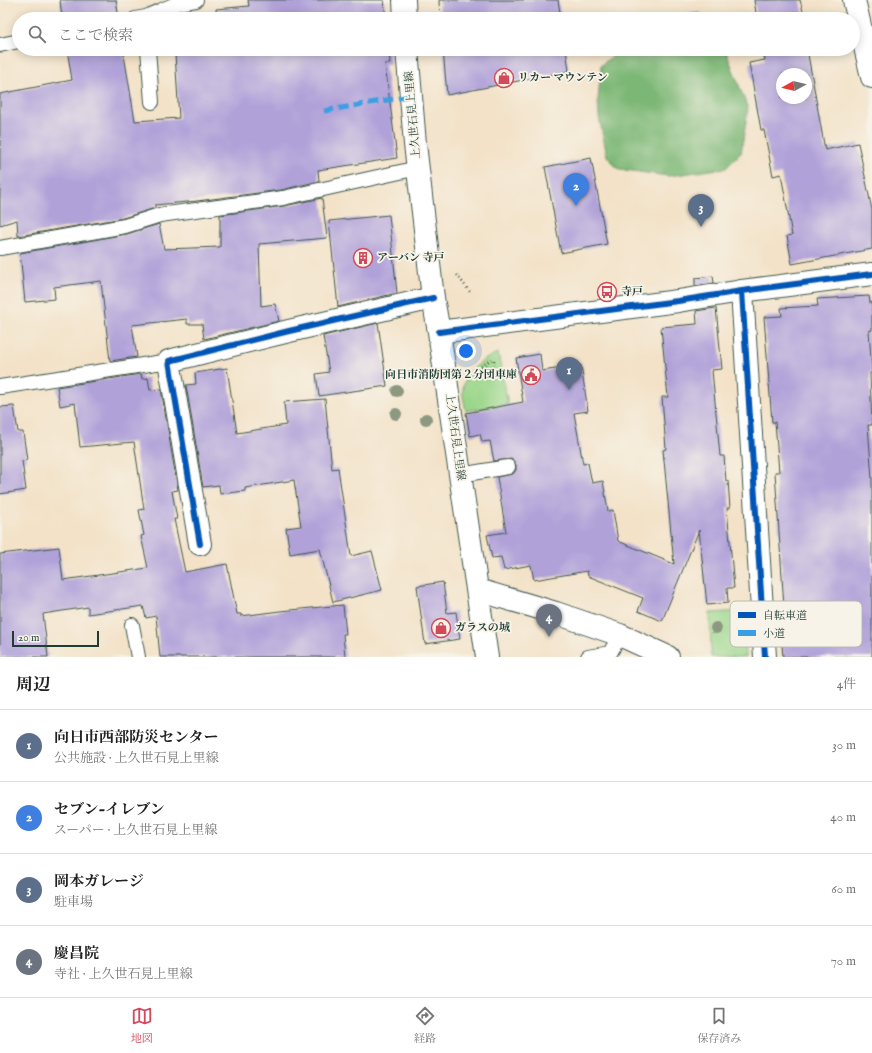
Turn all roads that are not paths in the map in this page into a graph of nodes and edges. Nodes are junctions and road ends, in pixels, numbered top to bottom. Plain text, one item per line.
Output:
1 (196, 0) edge
2 (404, 0) edge
3 (854, 0) edge
4 (158, 12) edge
5 (405, 12) edge
6 (857, 12) edge
7 (860, 26) edge
8 (12, 42) edge
9 (0, 45) edge
10 (149, 56) edge
11 (408, 56) edge
12 (872, 77) edge
13 (152, 102) dead end
14 (418, 168) junction
15 (0, 248) edge
16 (872, 274) edge
17 (742, 291) junction
18 (433, 298) junction
19 (439, 332) junction
20 (169, 361) junction
21 (0, 387) edge
22 (508, 467) dead end
23 (460, 475) junction
24 (200, 544) dead end
25 (478, 590) junction
26 (761, 601) edge
27 (132, 625) dead end
28 (620, 635) junction
29 (763, 647) edge
30 (138, 657) edge
31 (487, 657) edge
32 (588, 657) edge
33 (668, 657) edge
34 (764, 657) edge

1 - 4 lane
2 - 5 street
3 - 6 street
7 - 12 street
8 - 9 lane
10 - 13 lane
11 - 14 street, 上久世石見上里線
14 - 15 lane
14 - 18 street, 上久世石見上里線
16 - 17 street
17 - 19 street
17 - 26 street
18 - 19 street, 上久世石見上里線
18 - 20 street
19 - 23 street, 上久世石見上里線
20 - 21 lane
20 - 24 street
22 - 23 lane
23 - 25 street, 上久世石見上里線
25 - 28 street
25 - 31 street, 上久世石見上里線
27 - 30 lane
28 - 32 lane
28 - 33 street
29 - 34 street

